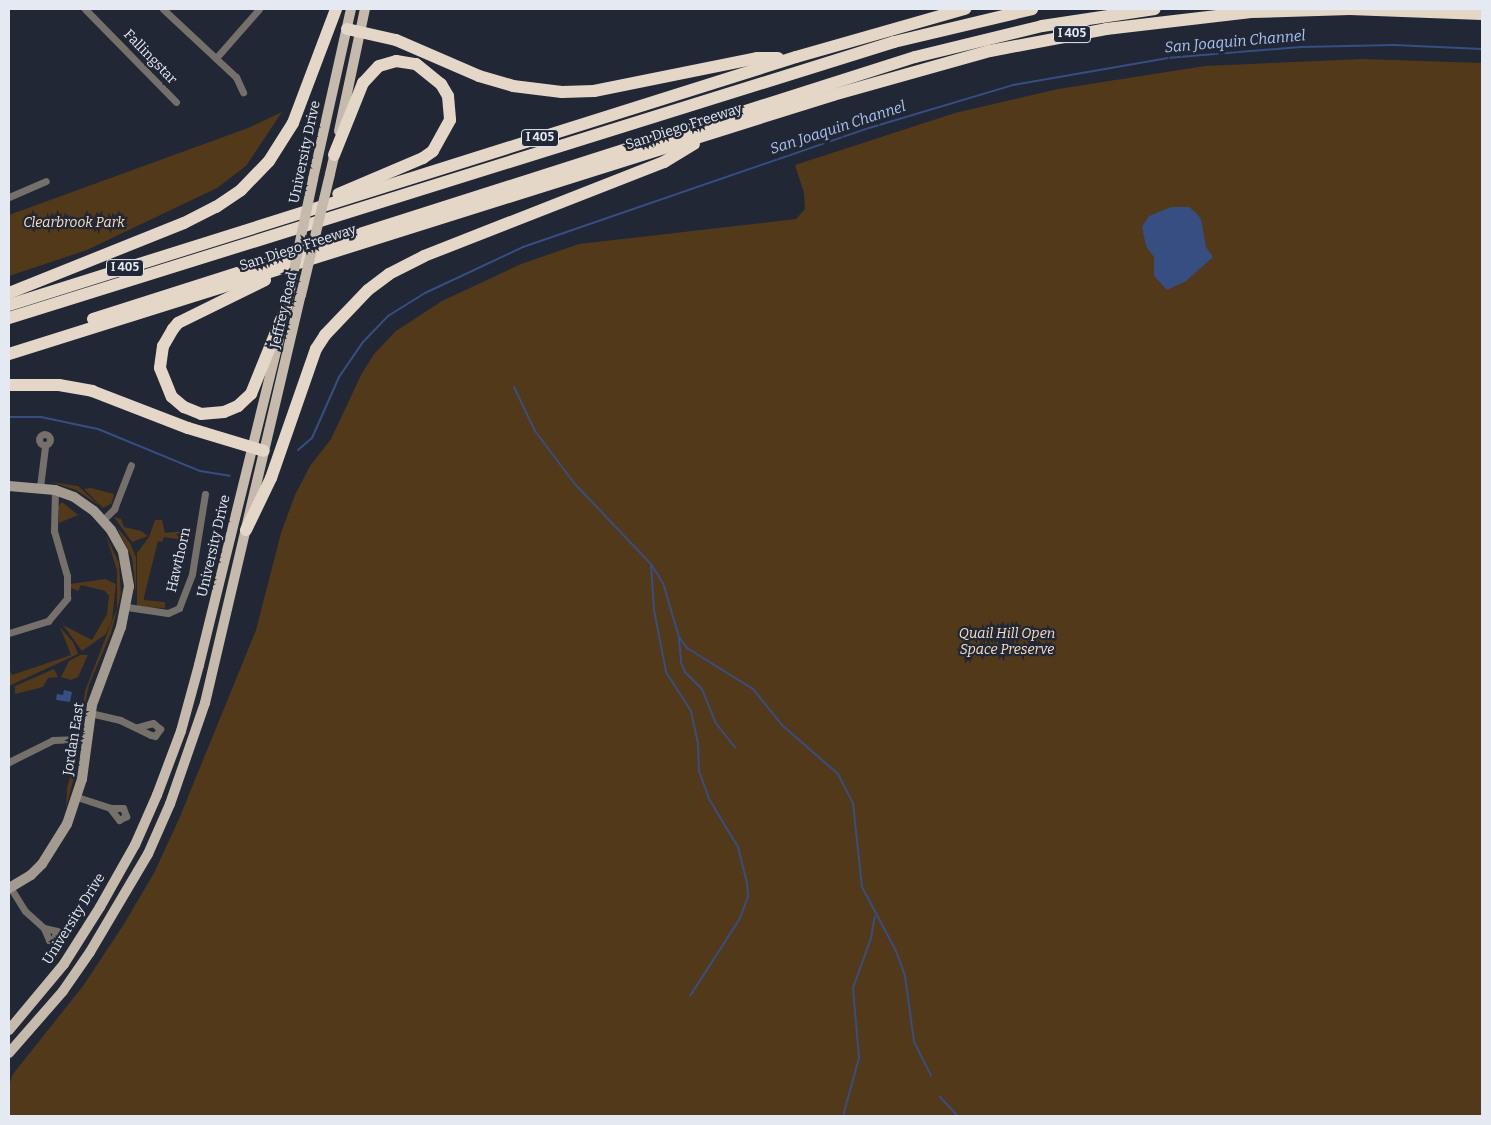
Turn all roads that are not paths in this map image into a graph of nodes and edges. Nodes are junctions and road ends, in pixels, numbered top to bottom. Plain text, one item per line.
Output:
1 (85, 9) edge
2 (163, 9) edge
3 (259, 9) edge
4 (336, 9) edge
5 (351, 9) edge
6 (365, 9) edge
7 (965, 9) edge
8 (1032, 9) edge
9 (1156, 9) edge
10 (1335, 9) edge
11 (1482, 14) edge
12 (347, 28) junction
13 (360, 31) junction
14 (796, 57) junction
15 (216, 58) junction
16 (243, 92) dead end
17 (176, 102) dead end
18 (711, 134) junction
19 (334, 155) junction
20 (46, 181) dead end
21 (9, 197) edge
22 (283, 218) junction
23 (287, 268) junction
24 (9, 293) edge
25 (287, 302) junction
26 (9, 305) edge
27 (9, 318) edge
28 (56, 339) junction
29 (9, 354) edge
30 (9, 385) edge
31 (45, 447) dead end
32 (258, 450) junction
33 (131, 465) dead end
34 (9, 486) edge
35 (40, 487) junction
36 (55, 490) junction
37 (205, 494) dead end
38 (103, 520) junction
39 (246, 530) junction
40 (127, 607) junction
41 (9, 633) edge
42 (90, 713) junction
43 (138, 727) dead end
44 (86, 739) junction
45 (9, 762) edge
46 (77, 797) junction
47 (110, 808) dead end
48 (10, 888) edge
49 (44, 928) dead end
50 (9, 1030) edge
51 (9, 1053) edge

1 - 17 street, Fallingstar
2 - 15 street
3 - 15 street
4 - 24 highway
5 - 12 main road
6 - 13 main road, Jeffrey Road
7 - 14 highway, I 405
8 - 27 highway
9 - 28 highway, San Diego Freeway
10 - 11 highway, San Diego Freeway / I 405
10 - 18 highway, San Diego Freeway / I 405
12 - 13 highway
12 - 25 main road, University Drive, bridge
13 - 14 highway
13 - 19 main road, Jeffrey Road
14 - 22 highway, I 405
15 - 16 street
18 - 23 highway, San Diego Freeway / I 405
18 - 39 highway
19 - 22 highway
19 - 32 main road, Jeffrey Road, bridge
20 - 21 street
22 - 26 highway, I 405
23 - 25 highway
23 - 28 highway, San Diego Freeway / I 405
25 - 32 main road, University Drive
28 - 29 highway, San Diego Freeway / I 405
30 - 32 highway
31 - 35 street
32 - 39 main road, Jeffrey Road
32 - 50 main road, University Drive
33 - 38 street
34 - 35 street, Jordan East
35 - 36 street, Jordan East
36 - 38 street, Jordan East
36 - 41 street
37 - 40 street, Hawthorn
38 - 40 street, Jordan East
39 - 51 main road, University Drive
40 - 42 street, Jordan East
42 - 43 street
42 - 44 street, Jordan East
44 - 45 street
44 - 46 street, Jordan East
46 - 47 street
46 - 48 street, Jordan East
48 - 49 street

